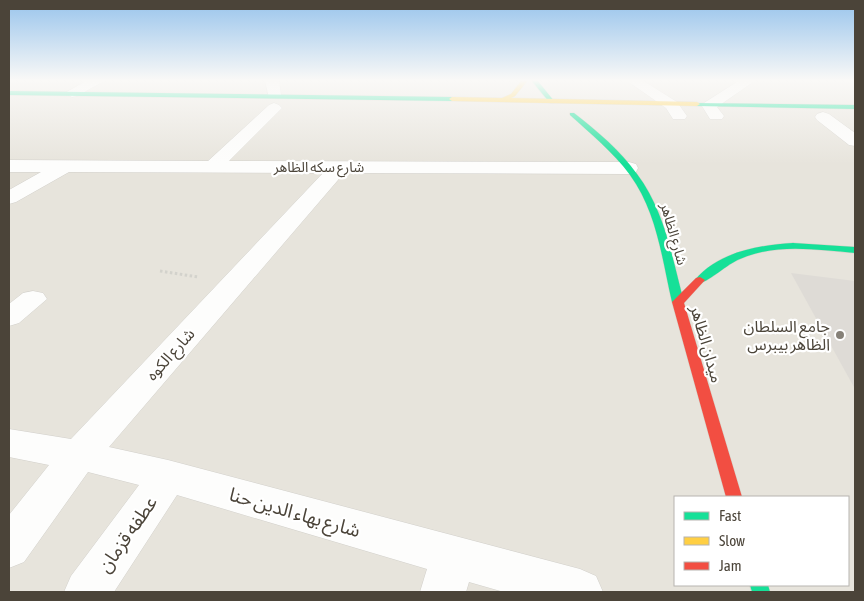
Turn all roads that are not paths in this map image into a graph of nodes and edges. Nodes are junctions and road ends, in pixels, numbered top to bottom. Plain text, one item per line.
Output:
1 (268, 108) edge
2 (379, 108) edge
3 (646, 108) edge
4 (673, 108) edge
5 (716, 108) edge
6 (818, 108) edge
7 (413, 110) dead end
8 (676, 110) junction
9 (712, 111) junction
10 (592, 114) dead end
11 (640, 115) dead end
12 (823, 118) junction
13 (855, 118) edge
14 (855, 140) edge
15 (9, 166) edge
16 (65, 166) junction
17 (212, 167) junction
18 (340, 167) junction
19 (629, 168) junction
20 (9, 198) edge
21 (855, 250) edge
22 (33, 299) dead end
23 (678, 302) junction
24 (9, 317) edge
25 (9, 443) edge
26 (79, 455) junction
27 (168, 476) junction
28 (734, 496) edge
29 (9, 548) edge
30 (448, 575) edge
31 (87, 592) edge
32 (580, 592) edge

1 - 17 street
2 - 7 main road
3 - 8 main road
4 - 8 street
5 - 9 street
6 - 9 main road
8 - 9 main road
8 - 11 main road
9 - 12 main road
10 - 19 main road, شارع الظاهر
12 - 13 main road
12 - 14 street
15 - 16 street, شارع سكه الظاهر
16 - 17 street, شارع سكه الظاهر
16 - 20 street
17 - 18 street, شارع سكه الظاهر
18 - 19 street, شارع سكه الظاهر
18 - 26 street, شارع الكوه
19 - 23 main road, شارع الظاهر
21 - 23 main road, ميدان الظاهر
22 - 24 street
23 - 28 main road, ميدان الظاهر
25 - 26 street, شارع بهاء الدين حنا
26 - 27 street, شارع بهاء الدين حنا
26 - 29 street, شارع الكوه
27 - 30 street, شارع بهاء الدين حنا
27 - 31 street, عطفه قزمان
30 - 32 street, شارع بهاء الدين حنا

